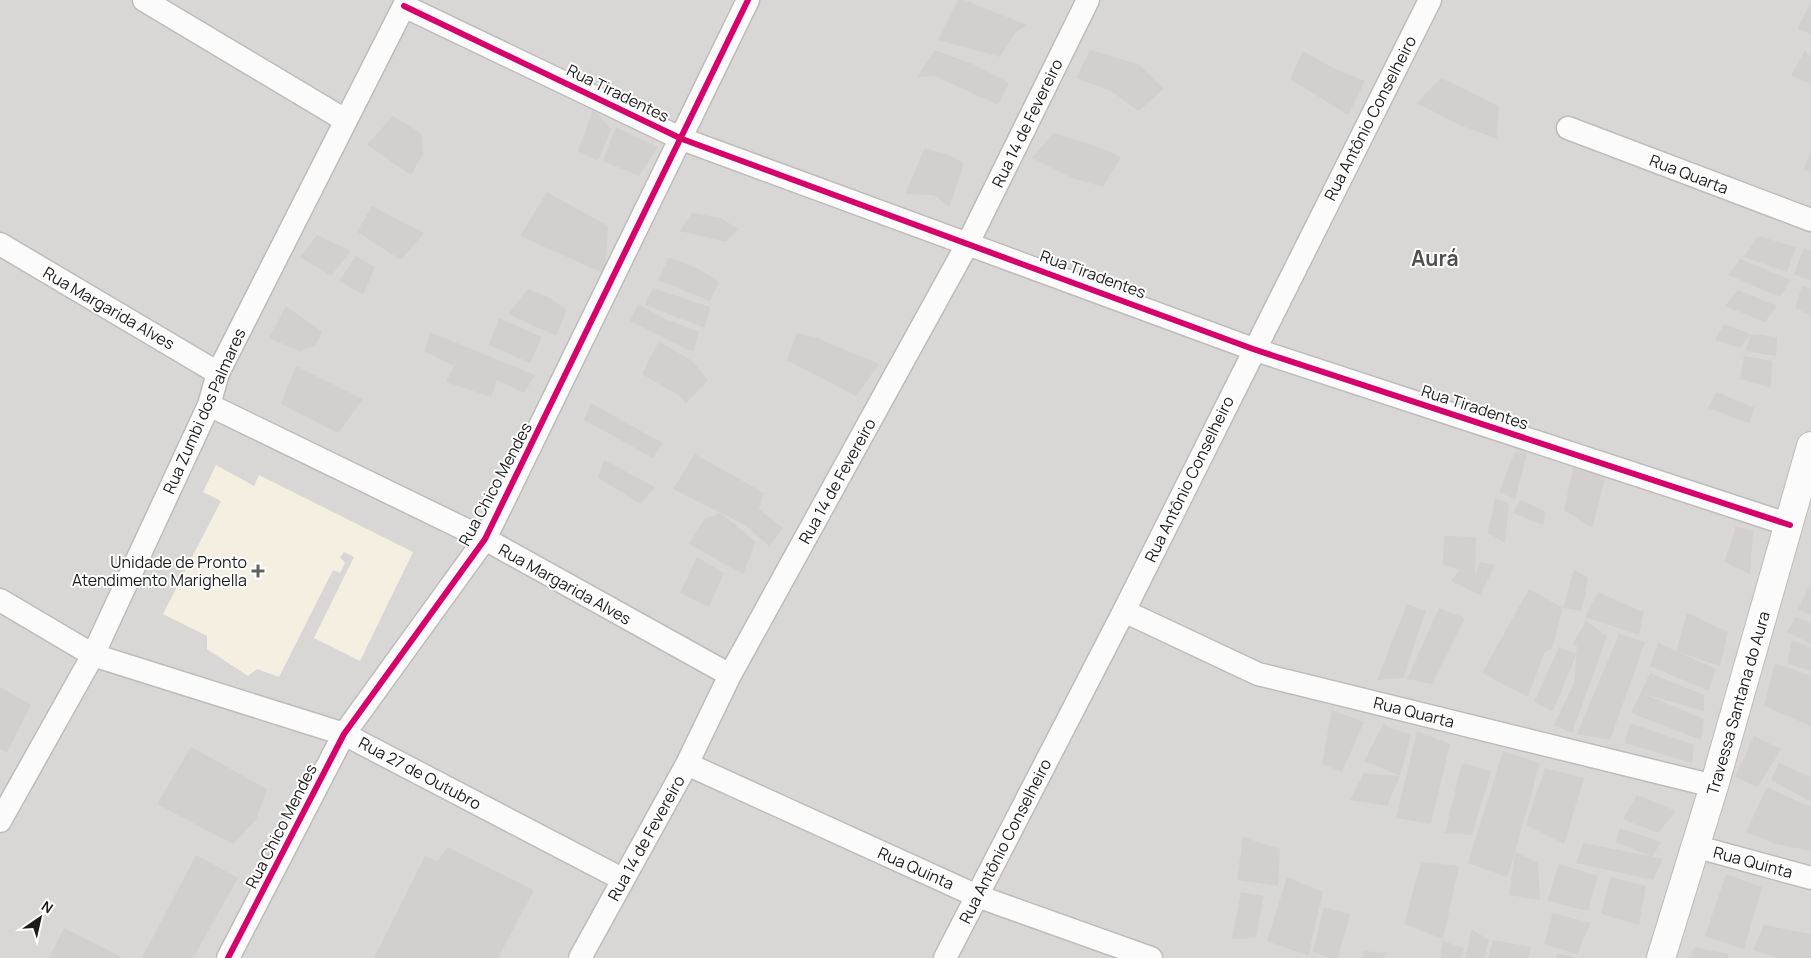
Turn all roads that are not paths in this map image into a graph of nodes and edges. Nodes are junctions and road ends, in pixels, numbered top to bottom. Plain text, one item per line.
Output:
1 (144, 0) edge
2 (748, 0) edge
3 (1088, 0) edge
4 (1430, 0) edge
5 (405, 3) edge
6 (346, 120) junction
7 (1568, 128) dead end
8 (682, 139) junction
9 (1811, 220) edge
10 (968, 243) junction
11 (0, 244) edge
12 (1253, 348) junction
13 (218, 372) junction
14 (209, 405) junction
15 (1811, 446) edge
16 (1790, 525) junction
17 (485, 539) junction
18 (0, 600) edge
19 (1124, 611) junction
20 (93, 654) junction
21 (730, 675) junction
22 (344, 734) junction
23 (687, 764) junction
24 (1714, 786) junction
25 (0, 821) edge
26 (1694, 846) junction
27 (1811, 878) edge
28 (622, 879) junction
29 (977, 896) junction
30 (228, 958) edge
31 (580, 958) edge
32 (945, 958) edge
33 (1151, 958) edge
34 (1661, 958) edge

1 - 6 street
2 - 8 street, Rua Chico Mendes
3 - 10 street, Rua 14 de Fevereiro
4 - 12 street, Rua Antônio Conselheiro
5 - 6 street, Rua Zumbi dos Palmares
5 - 8 street, Rua Tiradentes
6 - 13 street, Rua Zumbi dos Palmares
7 - 9 street, Rua Quarta
8 - 10 street, Rua Tiradentes
8 - 17 street, Rua Chico Mendes
10 - 12 street, Rua Tiradentes
10 - 21 street, Rua 14 de Fevereiro
11 - 13 street, Rua Margarida Alves
12 - 16 street, Rua Tiradentes
12 - 19 street, Rua Antônio Conselheiro
13 - 14 street, Rua Zumbi dos Palmares
14 - 17 street, Rua Margarida Alves
14 - 20 street, Rua Zumbi dos Palmares
15 - 16 street, Travessa Santana do Aura
16 - 24 street, Travessa Santana do Aura
17 - 21 street, Rua Margarida Alves
17 - 22 street, Rua Chico Mendes
18 - 20 street, Rua 27 de Outubro
19 - 24 street, Rua Quarta
19 - 29 street, Rua Antônio Conselheiro
20 - 22 street, Rua 27 de Outubro
20 - 25 street, Rua Zumbi dos Palmares
21 - 23 street, Rua 14 de Fevereiro
22 - 28 street, Rua 27 de Outubro
22 - 30 street, Rua Chico Mendes
23 - 28 street, Rua 14 de Fevereiro
23 - 29 street, Rua Quinta
24 - 26 street, Travessa Santana do Aura
26 - 27 street, Rua Quinta
26 - 34 street, Travessa Santana do Aura
28 - 31 street, Rua 14 de Fevereiro
29 - 32 street, Rua Antônio Conselheiro
29 - 33 street, Rua Quinta

